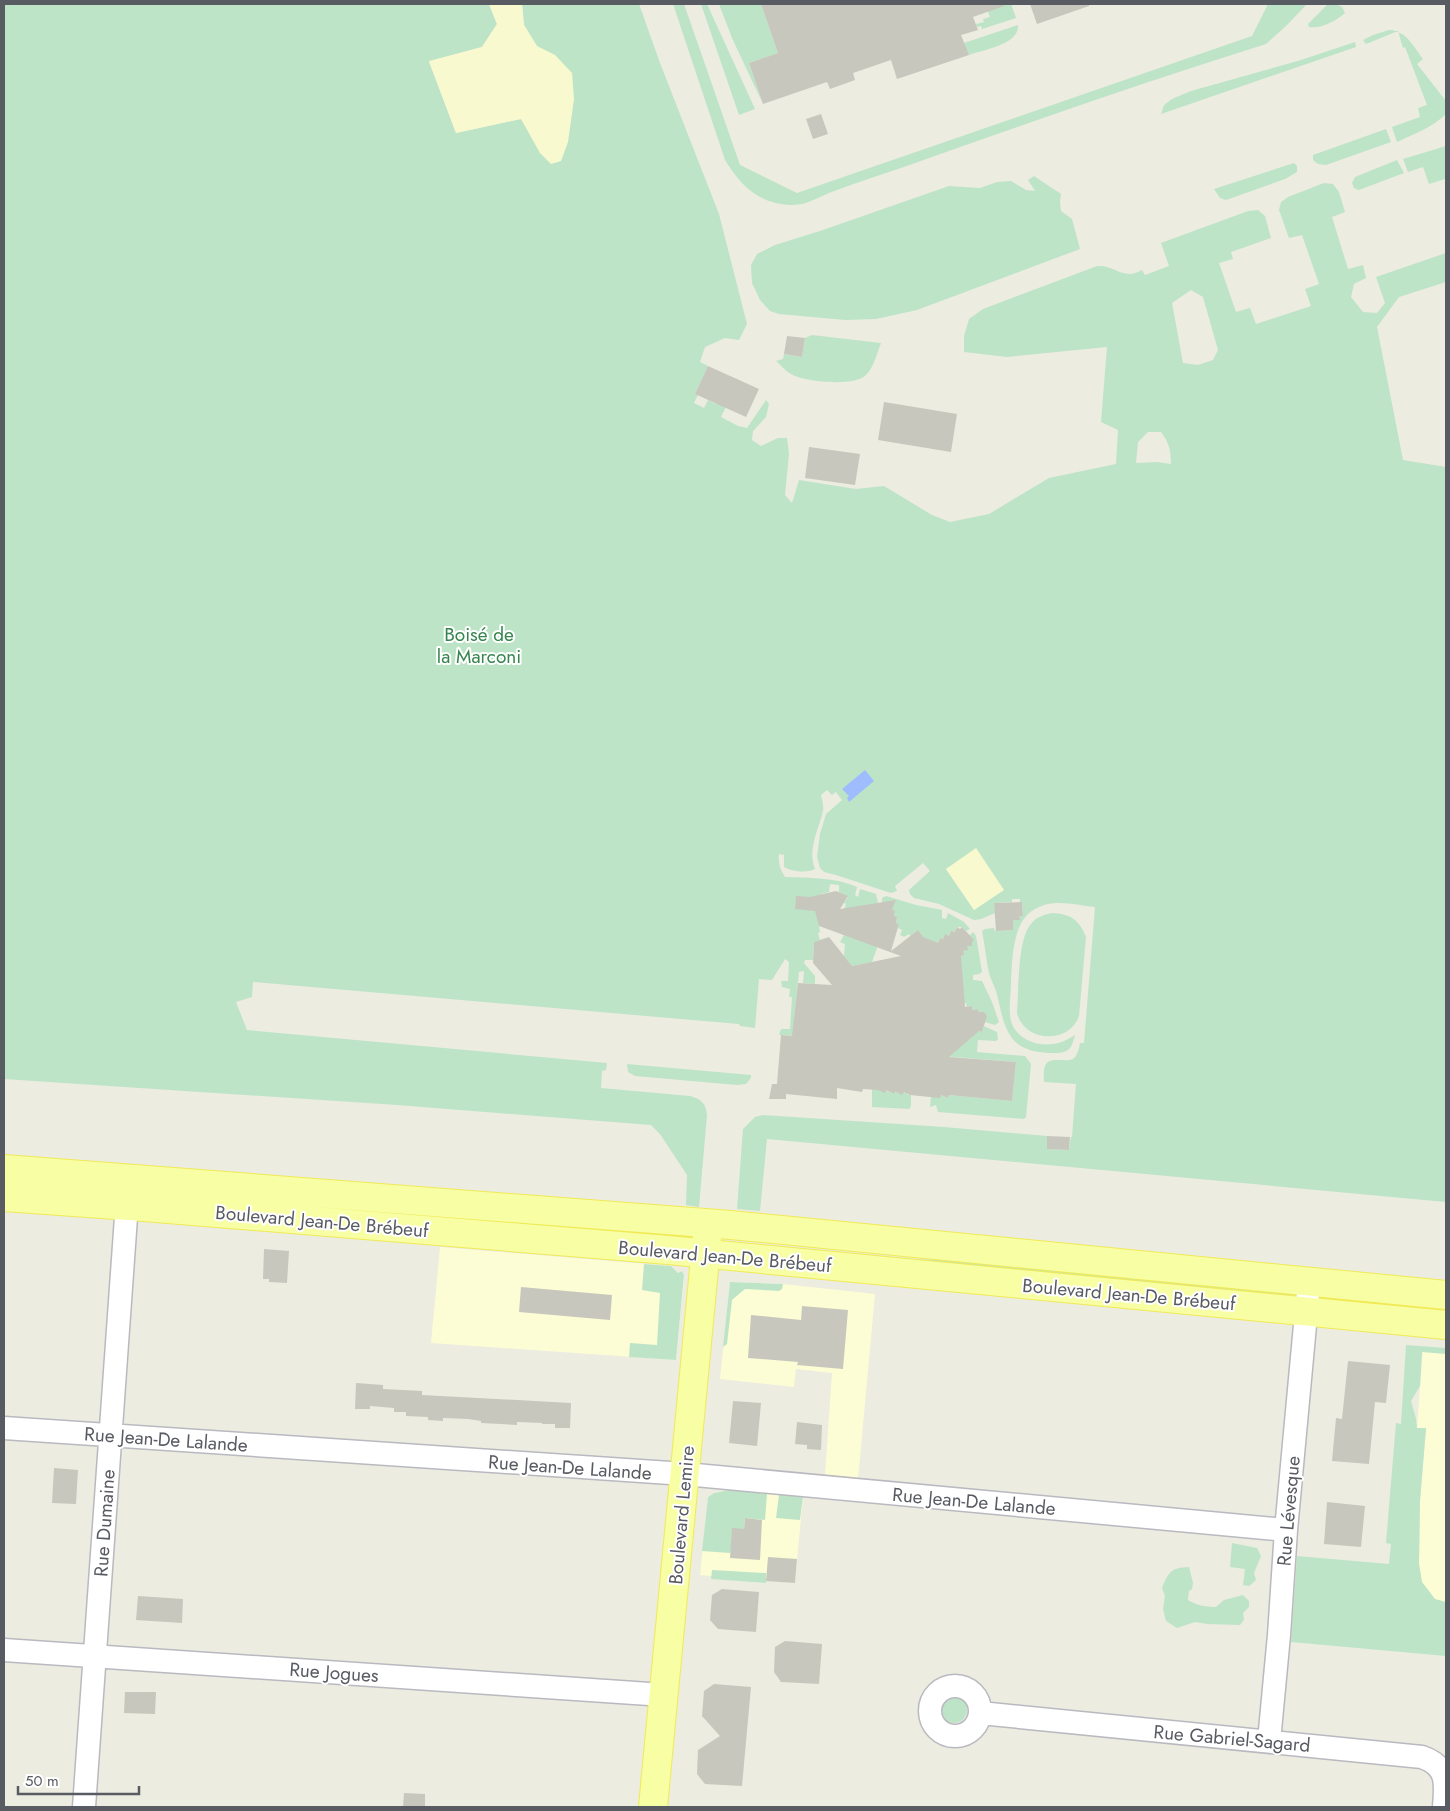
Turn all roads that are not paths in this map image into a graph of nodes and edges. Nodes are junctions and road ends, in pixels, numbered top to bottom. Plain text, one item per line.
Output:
1 (4, 1169) edge
2 (128, 1178) junction
3 (4, 1197) edge
4 (126, 1205) junction
5 (708, 1223) junction
6 (706, 1254) junction
7 (1310, 1282) junction
8 (1446, 1295) edge
9 (1307, 1311) junction
10 (1446, 1325) edge
11 (4, 1428) edge
12 (110, 1435) junction
13 (685, 1474) junction
14 (1286, 1530) junction
15 (4, 1650) edge
16 (94, 1656) junction
17 (664, 1696) junction
18 (980, 1713) dead end
19 (1269, 1741) junction
20 (84, 1807) edge
21 (653, 1807) edge
22 (1444, 1807) edge

1 - 2 main road, Boulevard Jean-De Brébeuf
2 - 4 street, Rue Dumaine
2 - 5 main road, Boulevard Jean-De Brébeuf
3 - 4 main road, Boulevard Jean-De Brébeuf
4 - 6 main road, Boulevard Jean-De Brébeuf
4 - 12 street, Rue Dumaine
5 - 6 main road, Boulevard Lemire
5 - 7 main road, Boulevard Jean-De Brébeuf
6 - 9 main road, Boulevard Jean-De Brébeuf
6 - 13 main road, Boulevard Lemire
7 - 8 main road, Boulevard Jean-De Brébeuf
7 - 9 street, Rue Lévesque
9 - 10 main road, Boulevard Jean-De Brébeuf
9 - 14 street, Rue Lévesque
11 - 12 street, Rue Jean-De Lalande
12 - 13 street, Rue Jean-De Lalande
12 - 16 street, Rue Dumaine
13 - 14 street, Rue Jean-De Lalande
13 - 17 main road, Boulevard Lemire
14 - 19 street, Rue Lévesque
15 - 16 street, Rue Jogues
16 - 17 street, Rue Jogues
16 - 20 street, Rue Dumaine
17 - 21 main road, Boulevard Lemire
18 - 19 street, Rue Gabriel-Sagard
19 - 22 street, Rue Gabriel-Sagard

